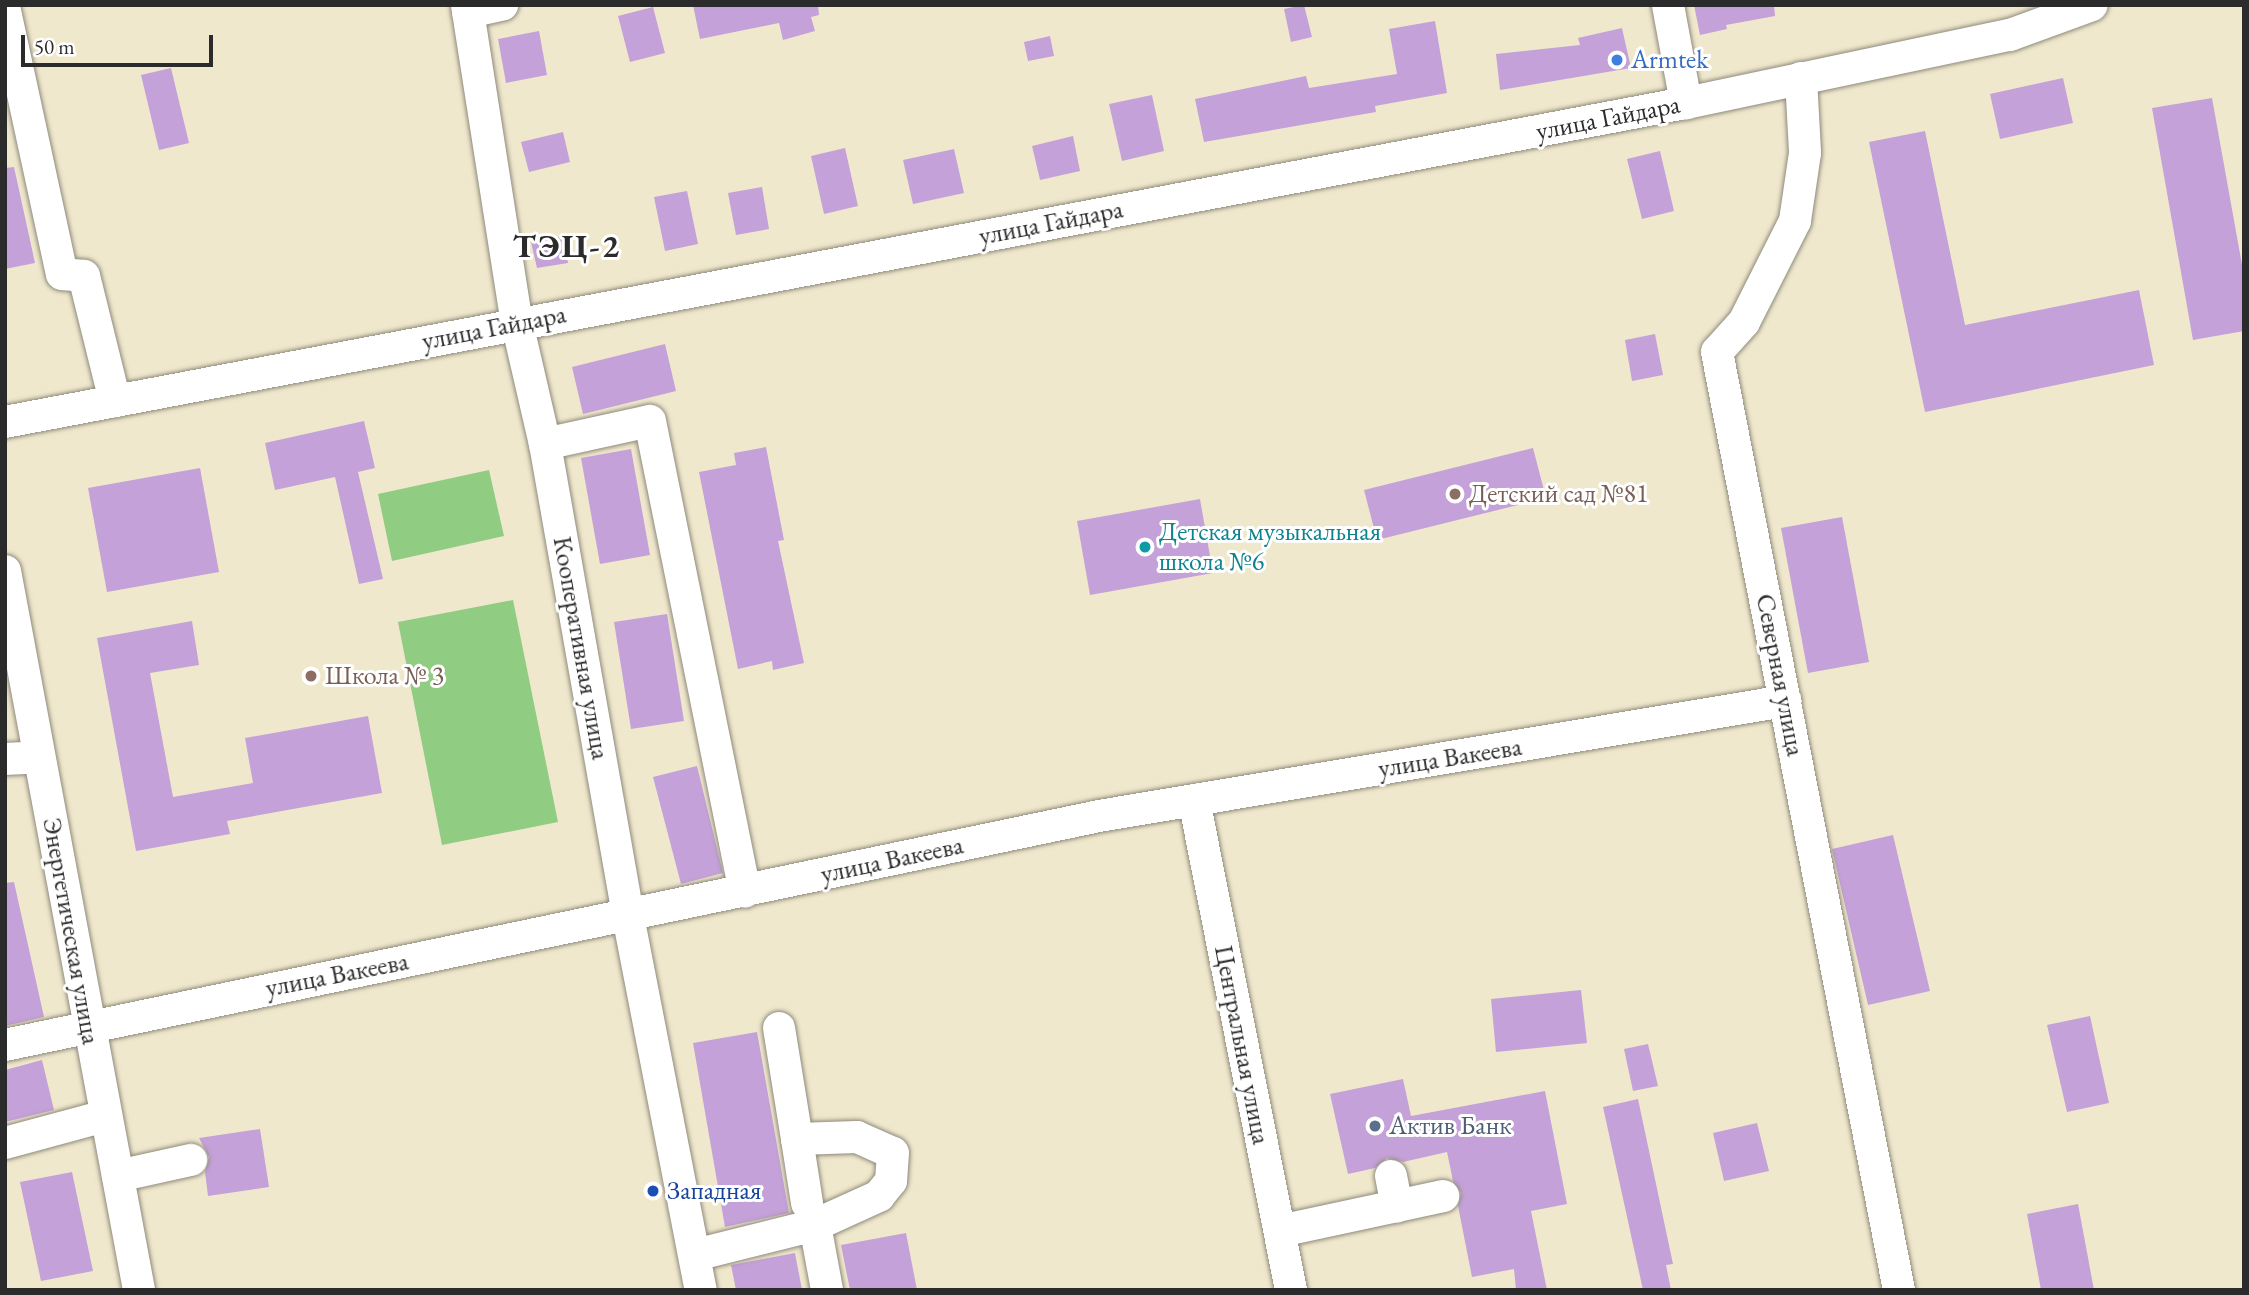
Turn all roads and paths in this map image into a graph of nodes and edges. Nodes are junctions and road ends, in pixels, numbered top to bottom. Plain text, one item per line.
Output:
1 (502, 5) edge
2 (1668, 5) edge
3 (2092, 5) edge
4 (467, 8) edge
5 (5, 11) edge
6 (1801, 78) junction
7 (1686, 103) junction
8 (517, 323) junction
9 (115, 401) junction
10 (5, 422) edge
11 (545, 444) junction
12 (5, 571) edge
13 (1785, 701) junction
14 (39, 757) junction
15 (5, 759) edge
16 (1194, 800) junction
17 (745, 891) junction
18 (628, 916) junction
19 (88, 1026) junction
20 (779, 1028) dead end
21 (5, 1045) edge
22 (105, 1116) junction
23 (797, 1139) junction
24 (5, 1143) edge
25 (191, 1160) dead end
26 (118, 1176) junction
27 (1443, 1196) dead end
28 (811, 1214) junction
29 (1280, 1231) junction
30 (695, 1255) junction
31 (139, 1290) edge
32 (701, 1290) edge
33 (827, 1290) edge
34 (1291, 1290) edge
35 (1899, 1290) edge

1 - 4 street
2 - 7 street
3 - 6 street, улица Гайдара
4 - 8 street, Кооперативная улица
5 - 9 street
6 - 7 street, улица Гайдара
6 - 13 street, Северная улица
7 - 8 street, улица Гайдара
8 - 9 street, улица Гайдара
8 - 11 street, Кооперативная улица
9 - 10 street, улица Гайдара
11 - 17 street
11 - 18 street, Кооперативная улица
12 - 14 street, Энергетическая улица
13 - 16 street, улица Вакеева
13 - 35 street, Северная улица
14 - 15 street
14 - 19 street, Энергетическая улица
16 - 17 street, улица Вакеева
16 - 29 street, Центральная улица
17 - 18 street, улица Вакеева
18 - 19 street, улица Вакеева
18 - 30 street, Кооперативная улица
19 - 21 street, улица Вакеева
19 - 22 street, Энергетическая улица
20 - 23 street
22 - 24 street
22 - 26 street, Энергетическая улица
23 - 28 street
23 - 28 street
25 - 26 street
26 - 31 street, Энергетическая улица
27 - 29 street
28 - 30 street
28 - 33 street
29 - 34 street, Центральная улица
30 - 32 street, Кооперативная улица

